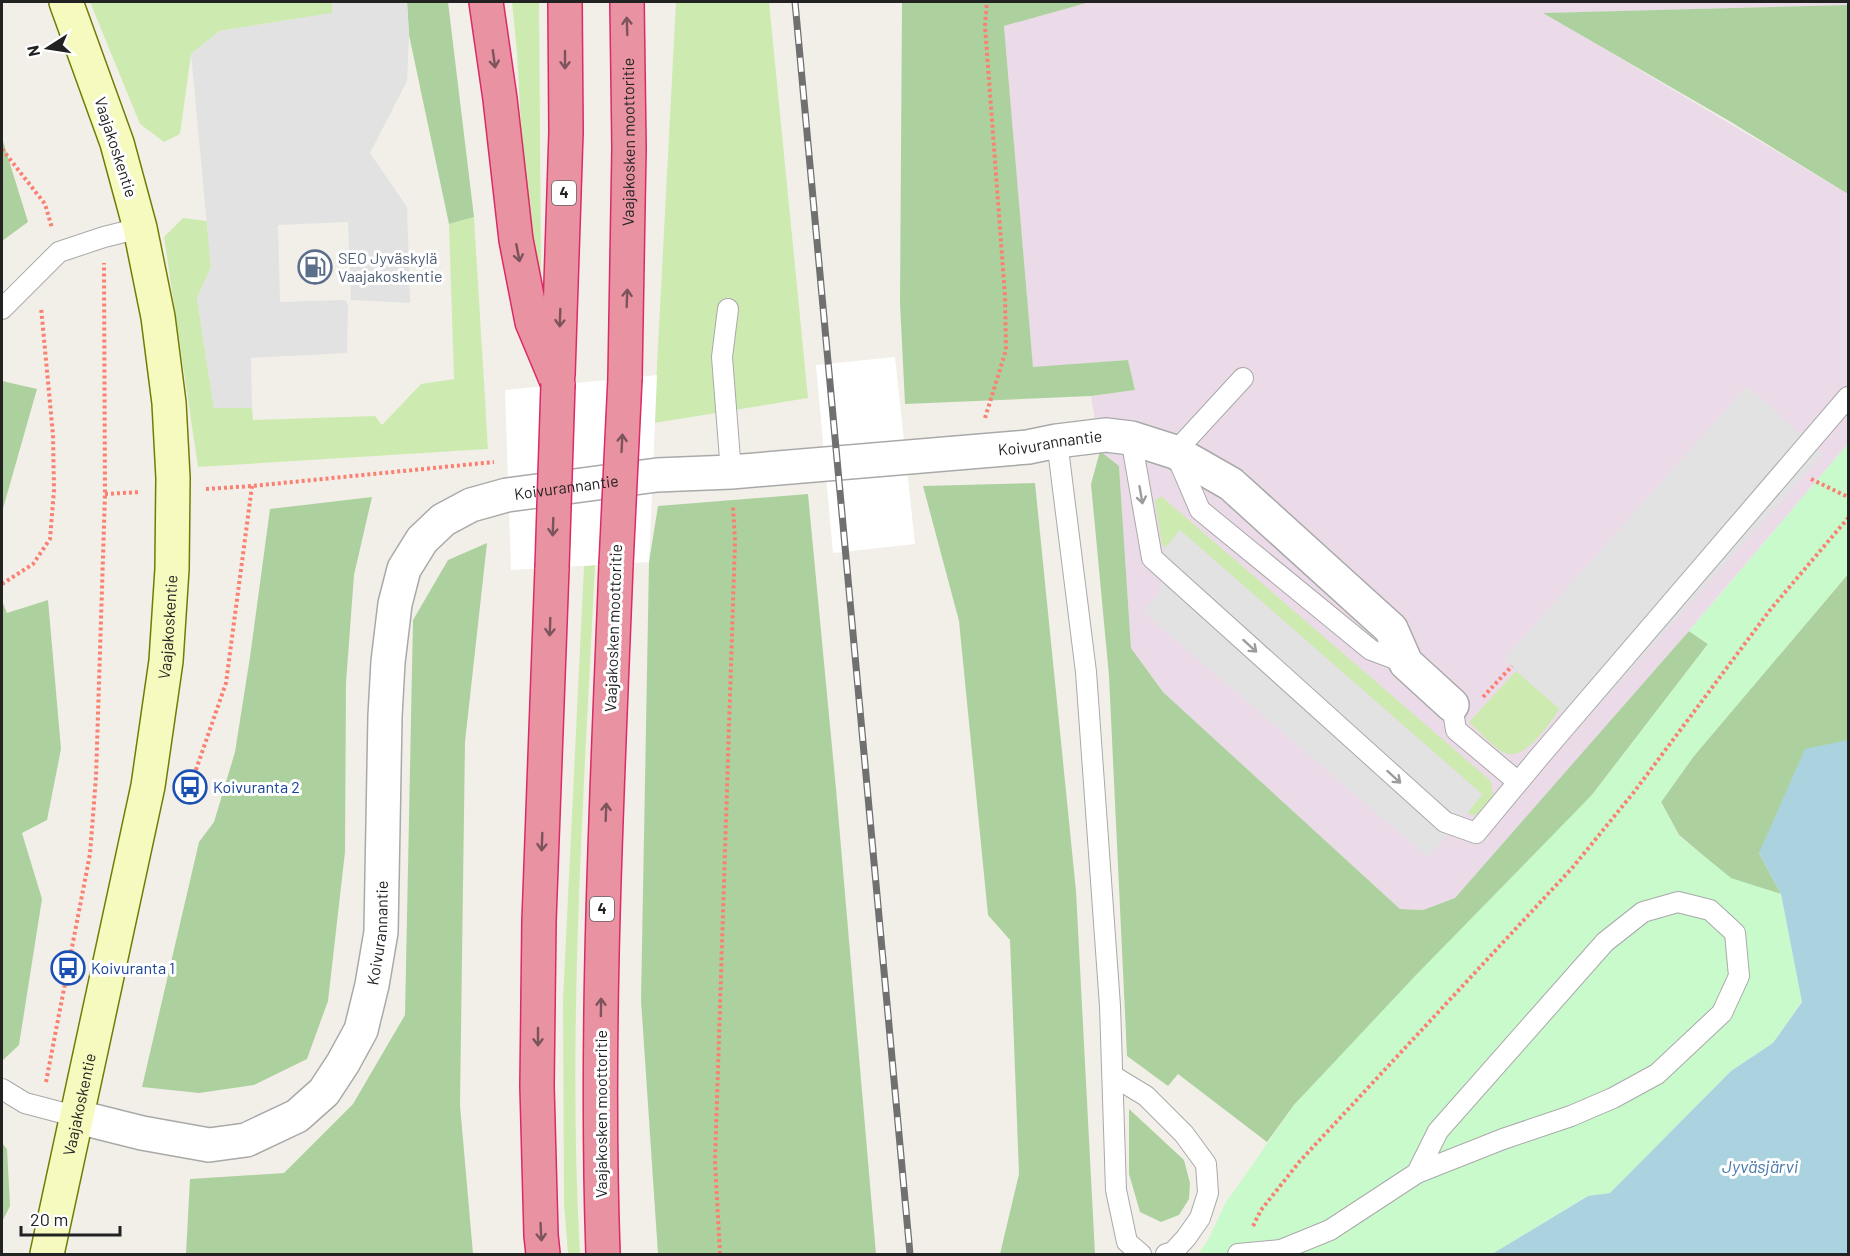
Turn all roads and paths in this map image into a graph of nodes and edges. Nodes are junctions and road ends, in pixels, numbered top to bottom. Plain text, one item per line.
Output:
1 (66, 2) edge
2 (486, 2) edge
3 (564, 2) edge
4 (627, 2) edge
5 (987, 2) edge
6 (2, 149) edge
7 (140, 228) junction
8 (104, 237) junction
9 (60, 252) junction
10 (38, 274) junction
11 (2, 309) edge
12 (728, 309) dead end
13 (1243, 378) dead end
14 (558, 384) junction
15 (1848, 397) edge
16 (985, 418) dead end
17 (1131, 438) junction
18 (1057, 441) junction
19 (1175, 453) junction
20 (497, 462) dead end
21 (1788, 467) junction
22 (731, 472) junction
23 (252, 486) junction
24 (199, 489) dead end
25 (147, 491) dead end
26 (105, 494) junction
27 (1848, 497) edge
28 (1848, 518) edge
29 (2, 584) edge
30 (1452, 705) joint
31 (1518, 783) junction
32 (190, 788) dead end
33 (90, 854) dead end
34 (1113, 1076) junction
35 (2, 1089) edge
36 (78, 1117) junction
37 (1417, 1173) junction
38 (47, 1254) edge
39 (543, 1254) edge
40 (603, 1254) edge
41 (720, 1254) edge
42 (1142, 1254) edge
43 (1166, 1254) edge
44 (1238, 1254) edge

1 - 7 main road, Vaajakoskentie
2 -> 14 highway
3 -> 14 highway, 4
40 -> 4 highway, Vaajakosken moottoritie / 4, bridge
5 - 16 path
6 - 9 path
7 - 8 lane
7 - 36 main road, Vaajakoskentie
8 - 9 lane
8 - 26 path
9 - 10 lane
10 - 11 lane
10 - 29 path
12 - 22 lane
13 - 19 lane
14 -> 39 highway, 4, bridge
15 - 21 lane
17 - 18 street, Koivurannantie
17 - 19 street, Koivurannantie
17 -> 31 lane
18 - 22 street, Koivurannantie
18 - 34 lane
19 - 30 street, Koivurannantie
20 - 23 path
21 - 27 path
21 - 31 lane
22 - 36 street, Koivurannantie
22 - 41 path
23 - 24 path
23 - 32 path
25 - 26 path
26 - 33 path
28 - 44 path
30 - 31 lane
34 - 42 lane
34 - 43 lane
35 - 36 lane
36 - 38 main road, Vaajakoskentie
37 - 37 lane
37 - 44 lane

